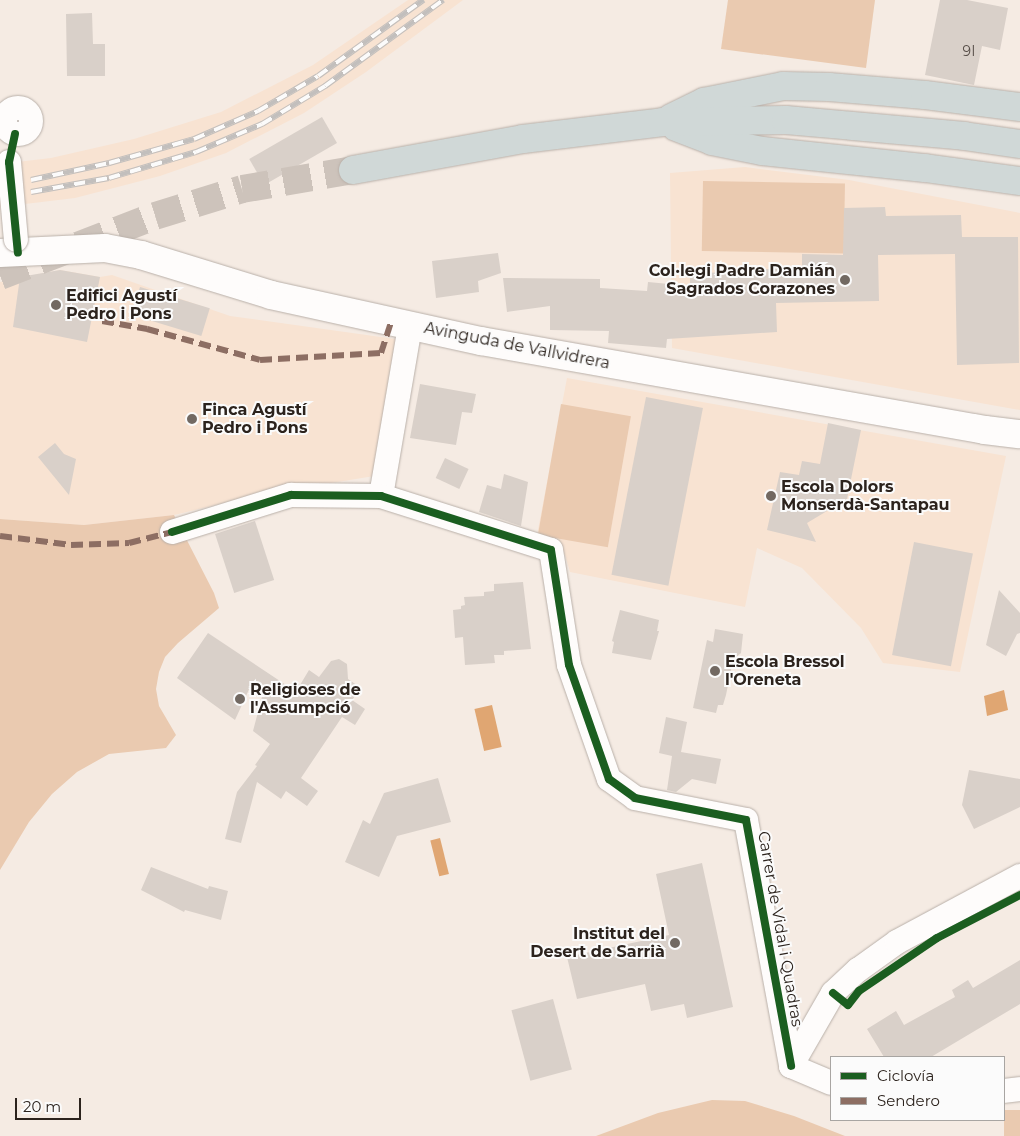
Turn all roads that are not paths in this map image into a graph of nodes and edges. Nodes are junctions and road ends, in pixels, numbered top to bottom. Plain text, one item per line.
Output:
1 (1020, 93) edge
2 (966, 99) junction
3 (1020, 107) edge
4 (663, 122) junction
5 (1020, 144) edge
6 (8, 151) edge
7 (830, 157) junction
8 (353, 170) tunnel mouth
9 (1020, 181) edge
10 (1020, 200) edge
11 (11, 249) edge
12 (410, 326) junction
13 (1020, 434) edge
14 (381, 496) junction
15 (172, 532) dead end
16 (1020, 876) edge
17 (791, 1066) junction
18 (830, 1083) edge
19 (1020, 1089) edge
20 (1005, 1091) edge

1 - 2 highway
2 - 3 highway
2 - 4 highway
4 - 5 highway
4 - 7 highway
4 - 8 highway
6 - 11 street, bridge
7 - 9 highway
7 - 10 highway
11 - 12 main road, Avinguda de Vallvidrera
12 - 13 main road, Avinguda de Vallvidrera
12 - 14 street
14 - 15 street, Carrer de Vidal i Quadras
14 - 17 street, Carrer de Vidal i Quadras
16 - 17 street
17 - 18 street
19 - 20 street

